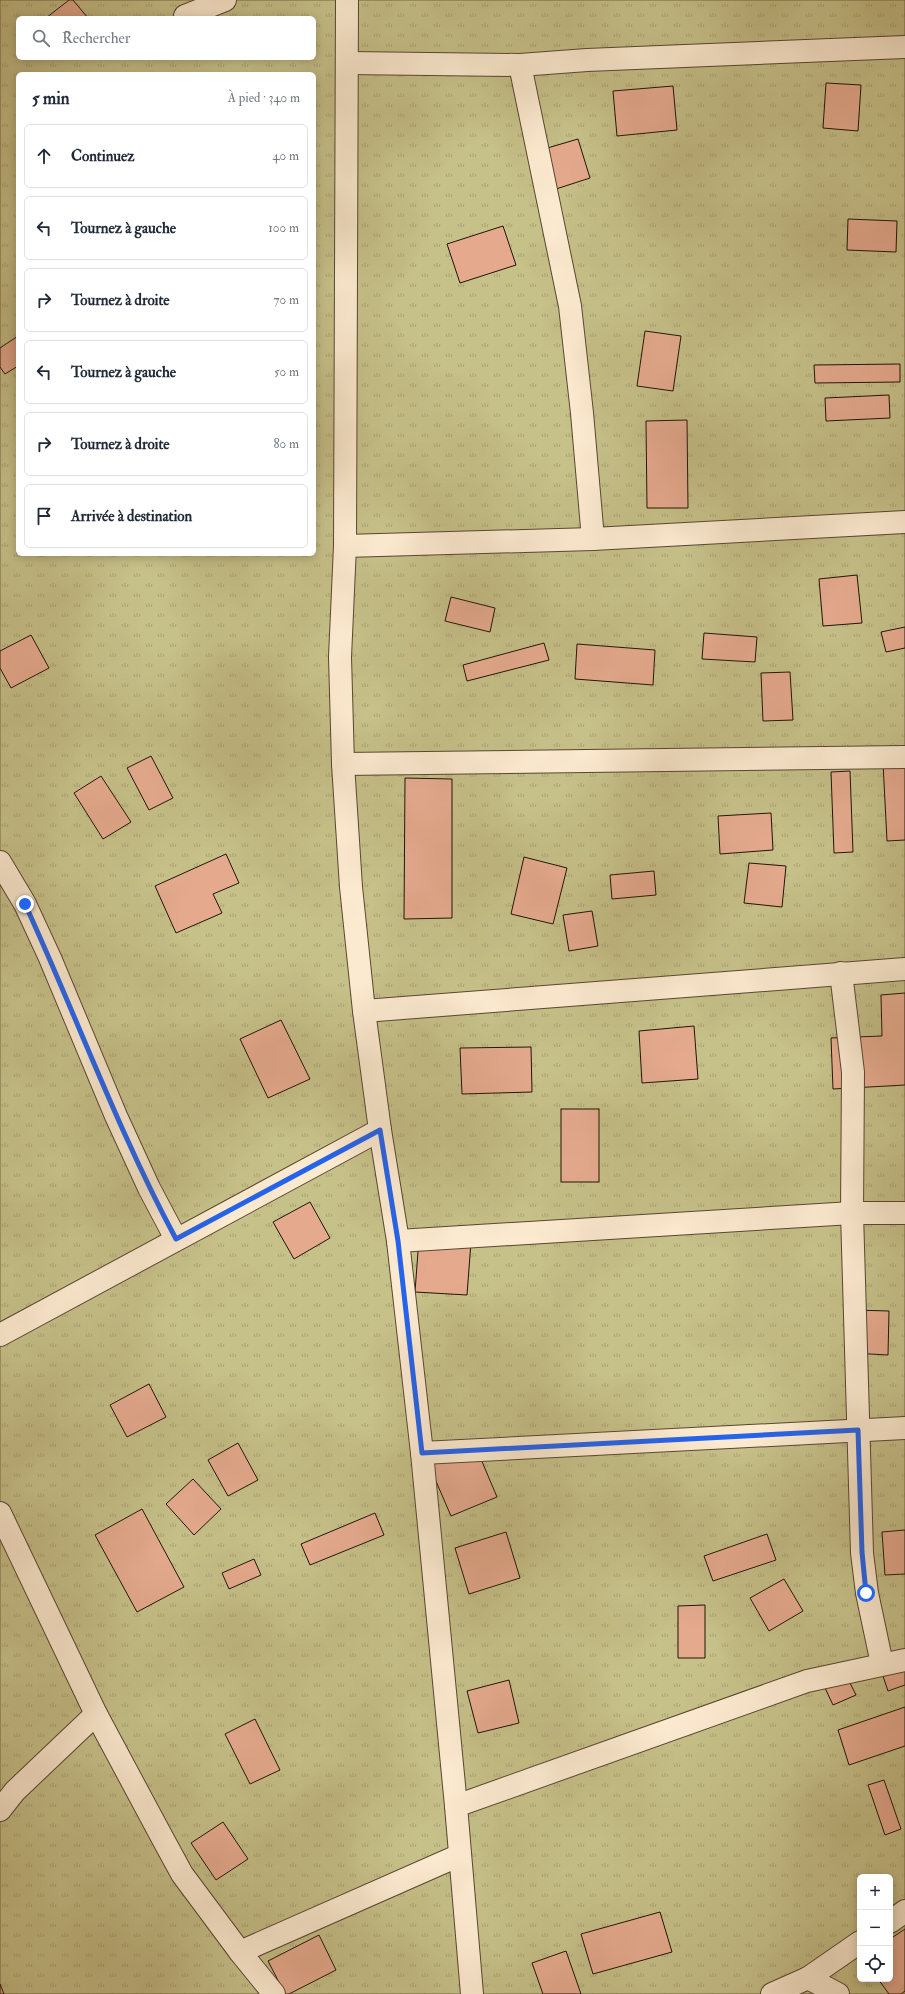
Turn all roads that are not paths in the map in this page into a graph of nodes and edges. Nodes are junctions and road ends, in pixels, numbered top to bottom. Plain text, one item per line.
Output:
1 (225, 0) edge
2 (347, 0) edge
3 (185, 16) dead end
4 (905, 47) edge
5 (348, 63) junction
6 (520, 66) junction
7 (905, 522) edge
8 (592, 539) junction
9 (345, 546) junction
10 (905, 758) edge
11 (343, 764) junction
12 (0, 862) edge
13 (905, 969) edge
14 (841, 973) junction
15 (364, 1011) junction
16 (380, 1130) junction
17 (852, 1213) junction
18 (905, 1213) edge
19 (176, 1239) junction
20 (398, 1241) junction
21 (0, 1334) edge
22 (905, 1428) edge
23 (858, 1430) junction
24 (422, 1453) junction
25 (0, 1514) edge
26 (905, 1660) edge
27 (882, 1664) junction
28 (96, 1714) junction
29 (456, 1806) junction
30 (0, 1810) edge
31 (460, 1855) junction
32 (905, 1911) edge
33 (893, 1920) edge
34 (857, 1944) edge
35 (240, 1952) junction
36 (808, 1978) junction
37 (274, 1994) edge
38 (472, 1994) edge
39 (772, 1994) edge
40 (838, 1994) edge

1 - 3 street
2 - 5 street
4 - 6 street
5 - 6 street
5 - 9 street
6 - 8 street
7 - 8 street
8 - 9 street
9 - 11 street
10 - 11 street
11 - 15 street
12 - 19 street
13 - 14 street
14 - 15 street
14 - 17 street
15 - 16 street
16 - 19 street
16 - 20 street
17 - 18 street
17 - 20 street
17 - 23 street
19 - 21 street
20 - 24 street
22 - 23 street
23 - 24 street
23 - 27 street
24 - 29 street
25 - 28 street
26 - 27 street
27 - 29 street
28 - 30 street
28 - 35 street
29 - 31 street
31 - 35 street
31 - 38 street
32 - 33 street
34 - 36 street
35 - 37 street
36 - 39 street
36 - 40 street

